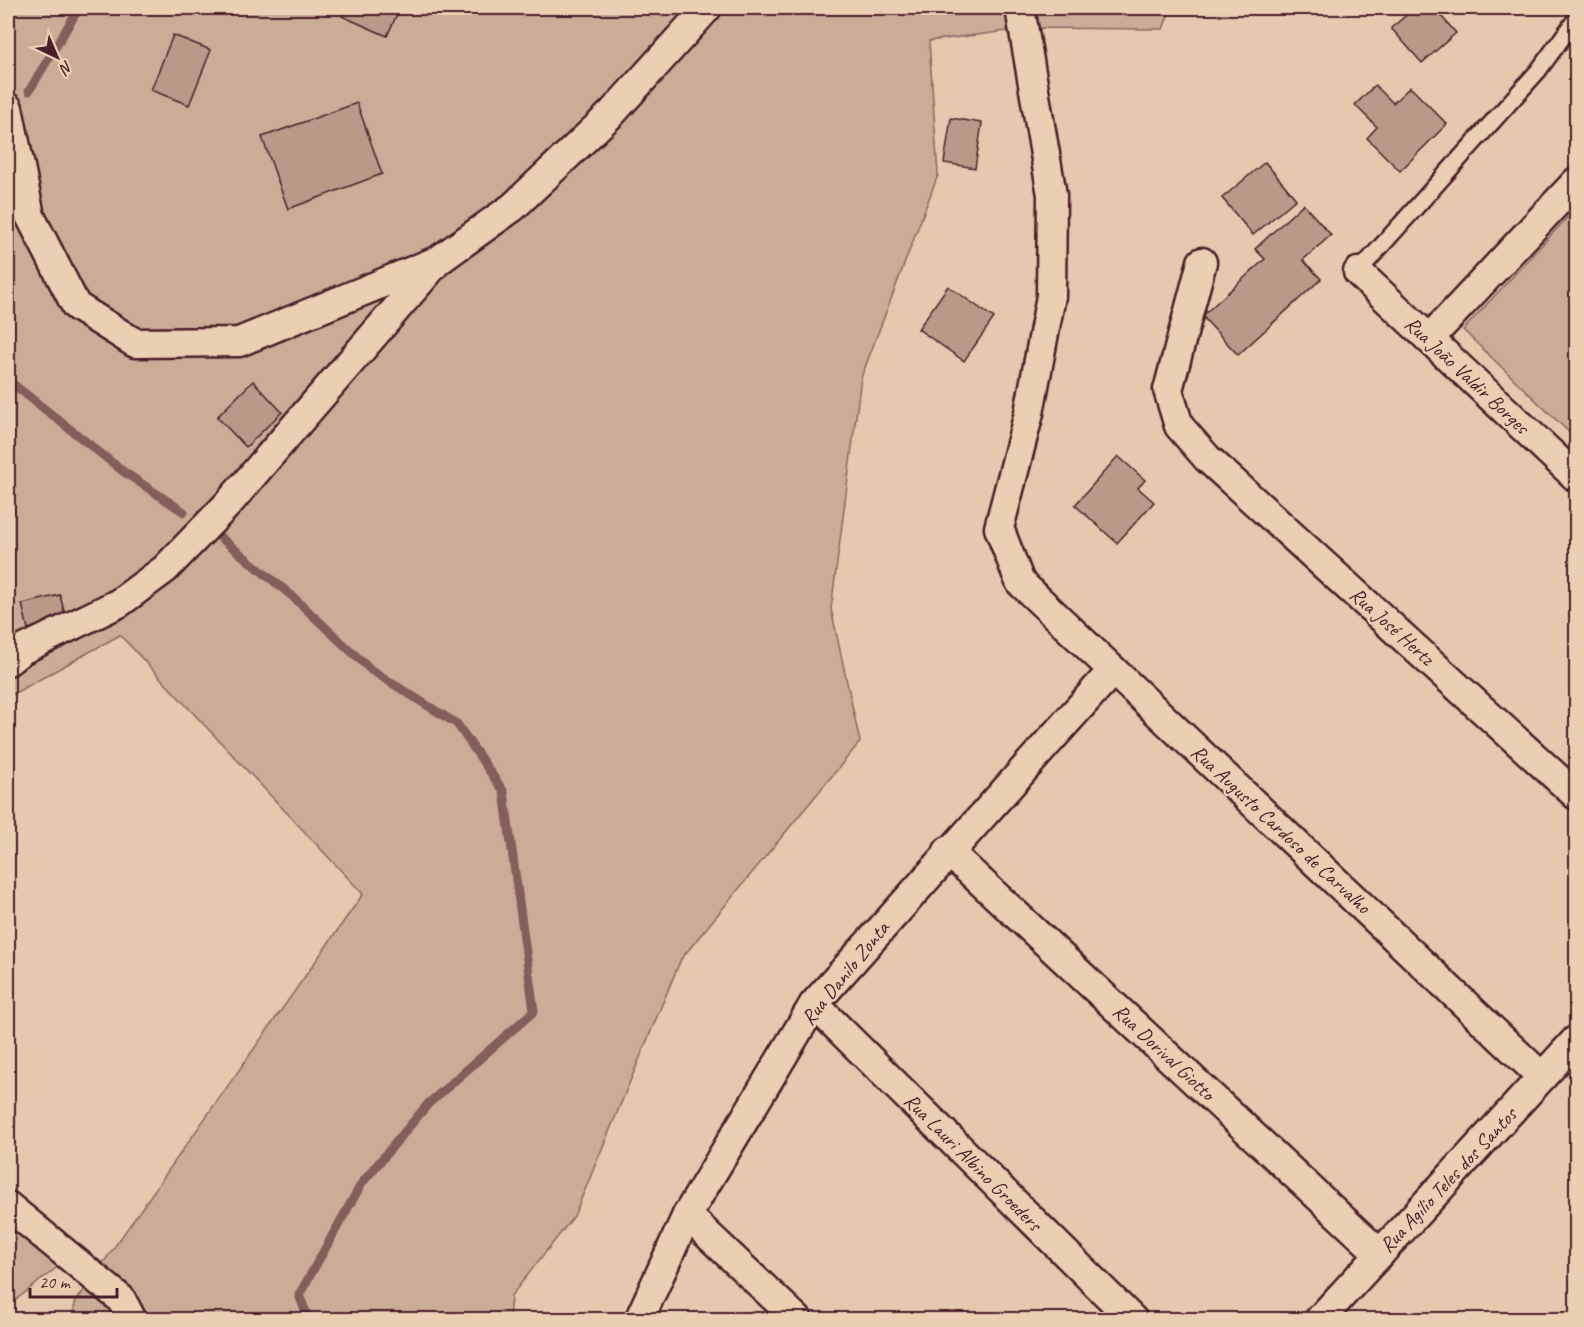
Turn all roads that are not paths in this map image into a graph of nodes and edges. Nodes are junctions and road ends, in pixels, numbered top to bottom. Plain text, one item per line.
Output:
1 (706, 8) edge
2 (1020, 8) edge
3 (1576, 19) edge
4 (8, 108) edge
5 (1576, 182) edge
6 (439, 260) junction
7 (1202, 262) dead end
8 (1358, 272) joint
9 (1429, 339) junction
10 (1576, 477) edge
11 (8, 661) edge
12 (1113, 670) junction
13 (1576, 795) edge
14 (948, 851) junction
15 (814, 1004) junction
16 (1576, 1040) edge
17 (1542, 1077) junction
18 (8, 1206) edge
19 (687, 1215) junction
20 (1380, 1254) junction
21 (132, 1320) edge
22 (639, 1320) edge
23 (798, 1320) edge
24 (1132, 1320) edge
25 (1319, 1320) edge

1 - 6 street
2 - 12 street, Rua Augusto Cardoso de Carvalho
3 - 8 lane
4 - 6 street
5 - 9 street
6 - 11 street
7 - 13 street, Rua José Hertz
8 - 9 street, Rua João Valdir Borges
9 - 10 street, Rua João Valdir Borges
12 - 14 street, Rua Danilo Zonta
12 - 17 street, Rua Augusto Cardoso de Carvalho
14 - 15 street, Rua Danilo Zonta
14 - 20 street, Rua Dorival Giotto
15 - 19 street, Rua Danilo Zonta
15 - 24 street, Rua Lauri Albino Groeders
16 - 17 street, Rua Agílio Teles dos Santos
17 - 20 street, Rua Agílio Teles dos Santos
18 - 21 street
19 - 22 street, Rua Danilo Zonta
19 - 23 street
20 - 25 street, Rua Agílio Teles dos Santos

